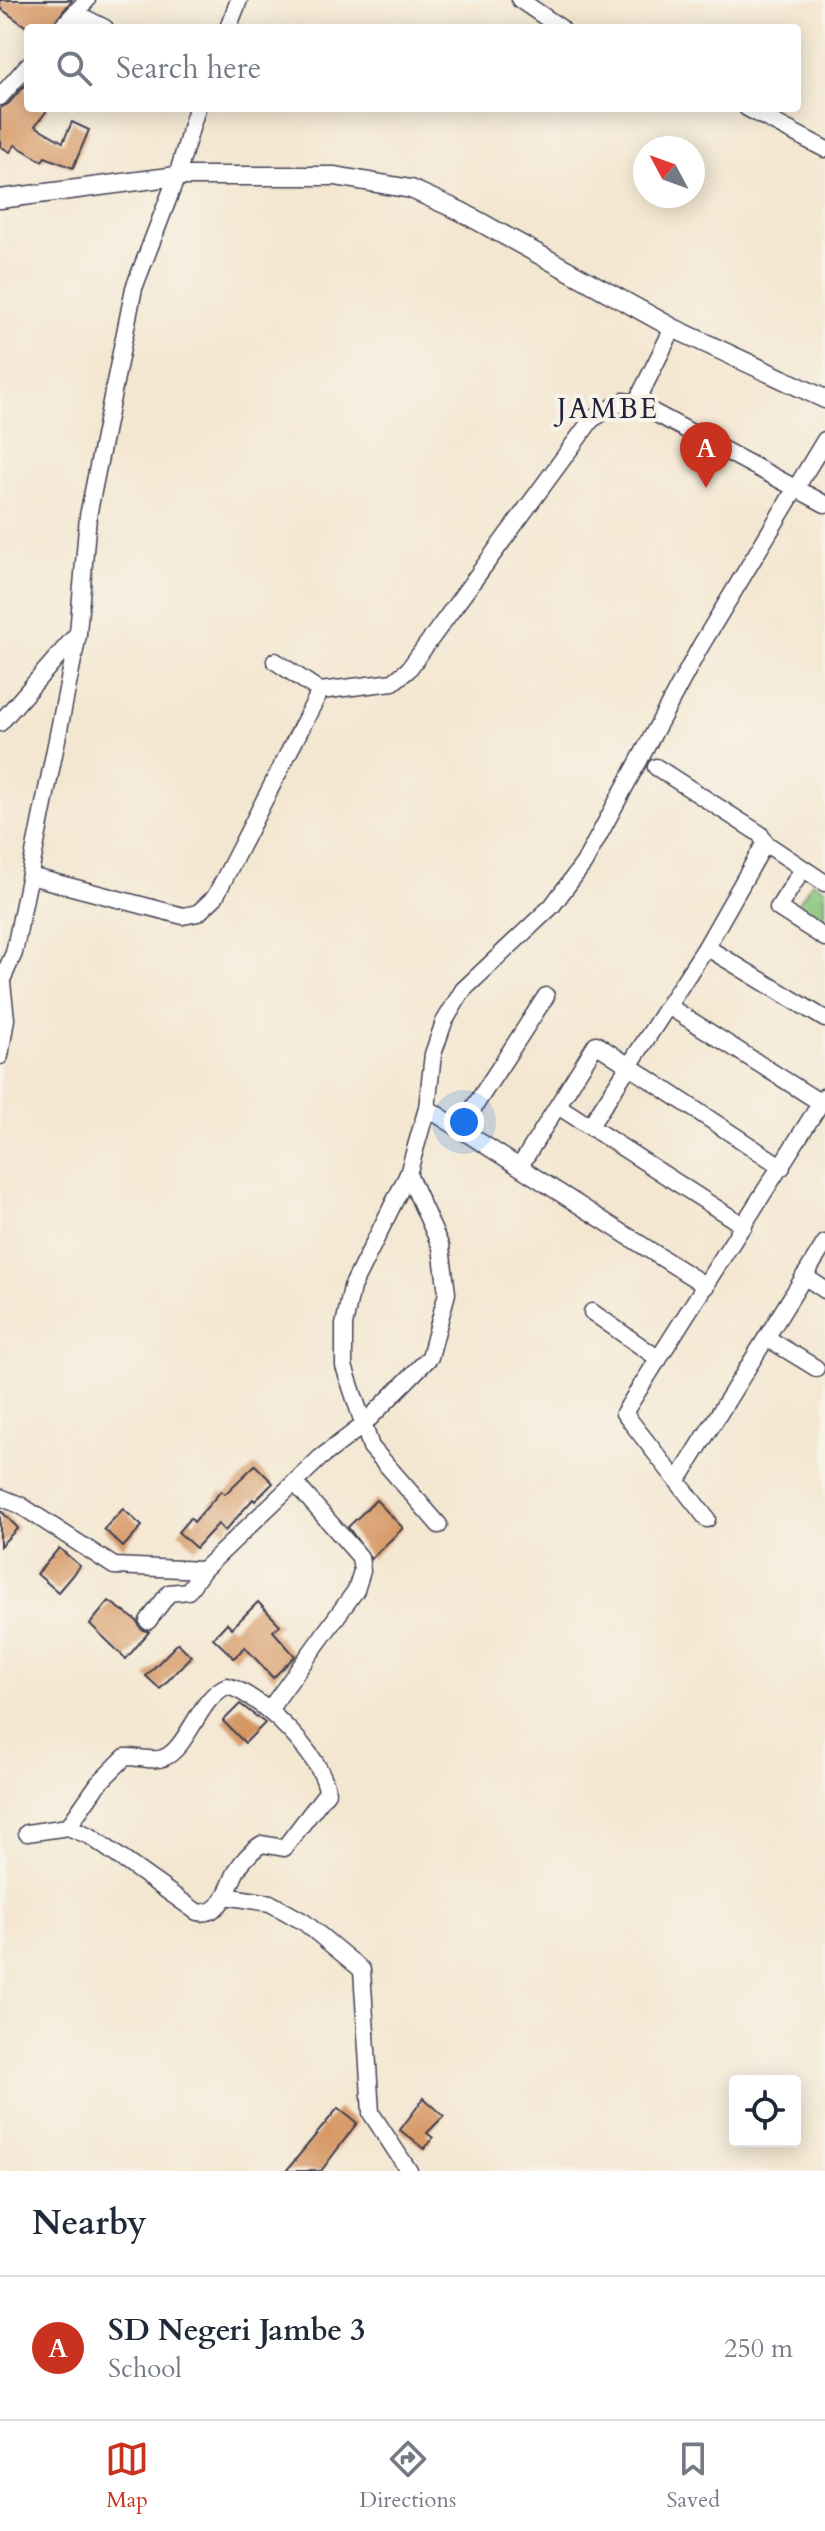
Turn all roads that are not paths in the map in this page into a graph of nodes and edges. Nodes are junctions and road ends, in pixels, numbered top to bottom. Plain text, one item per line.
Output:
1 (87, 0) edge
2 (239, 0) edge
3 (520, 0) edge
4 (75, 13) junction
5 (65, 24) edge
6 (97, 24) edge
7 (230, 24) edge
8 (555, 24) edge
9 (24, 70) edge
10 (0, 97) edge
11 (196, 112) edge
12 (755, 112) edge
13 (825, 149) edge
14 (177, 176) junction
15 (0, 199) edge
16 (673, 328) junction
17 (825, 399) edge
18 (636, 403) junction
19 (825, 440) edge
20 (795, 488) junction
21 (825, 504) edge
22 (78, 633) junction
23 (275, 661) dead end
24 (320, 691) junction
25 (0, 723) edge
26 (656, 767) dead end
27 (765, 843) junction
28 (803, 869) junction
29 (30, 876) junction
30 (825, 883) edge
31 (825, 938) edge
32 (706, 947) junction
33 (1, 983) edge
34 (546, 996) dead end
35 (668, 1006) junction
36 (825, 1019) edge
37 (0, 1056) edge
38 (629, 1066) junction
39 (823, 1099) edge
40 (558, 1106) junction
41 (427, 1108) junction
42 (590, 1126) junction
43 (461, 1127) junction
44 (520, 1166) junction
45 (782, 1167) junction
46 (408, 1174) junction
47 (744, 1226) junction
48 (825, 1243) edge
49 (804, 1276) junction
50 (706, 1286) junction
51 (825, 1290) edge
52 (592, 1312) dead end
53 (767, 1338) junction
54 (659, 1359) junction
55 (816, 1368) dead end
56 (362, 1426) junction
57 (678, 1480) junction
58 (295, 1483) junction
59 (0, 1497) edge
60 (707, 1519) dead end
61 (439, 1525) dead end
62 (203, 1570) junction
63 (148, 1621) dead end
64 (269, 1710) junction
65 (68, 1827) junction
66 (27, 1833) dead end
67 (225, 1896) junction
68 (409, 2171) edge

1 - 4 street
2 - 7 street
3 - 8 street
4 - 5 street
4 - 6 street
9 - 10 street
11 - 14 street
12 - 13 street
14 - 15 street
14 - 16 street
14 - 22 street
16 - 17 street
16 - 18 street
18 - 20 street
18 - 24 street
19 - 20 street
20 - 21 street
20 - 41 street
22 - 25 street
22 - 29 street
23 - 24 street
24 - 29 street
26 - 27 street
27 - 28 street
27 - 32 street
28 - 30 street
28 - 31 street
29 - 33 street
32 - 35 street
32 - 36 street
33 - 37 street
34 - 43 street
35 - 38 street
35 - 39 street
38 - 40 street
38 - 42 street
38 - 45 street
39 - 45 street
40 - 42 street
40 - 44 street
41 - 43 street
41 - 46 street
42 - 47 street
43 - 44 street
44 - 50 street
45 - 47 street
46 - 56 street
46 - 56 street
47 - 50 street
48 - 49 street
49 - 51 street
49 - 53 street
50 - 54 street
52 - 54 street
53 - 55 street
53 - 57 street
54 - 57 street
56 - 58 street
56 - 61 street
57 - 60 street
58 - 62 street
58 - 64 street
59 - 62 street
62 - 63 street
64 - 65 street
64 - 67 street
65 - 66 street
65 - 67 street
67 - 68 street

